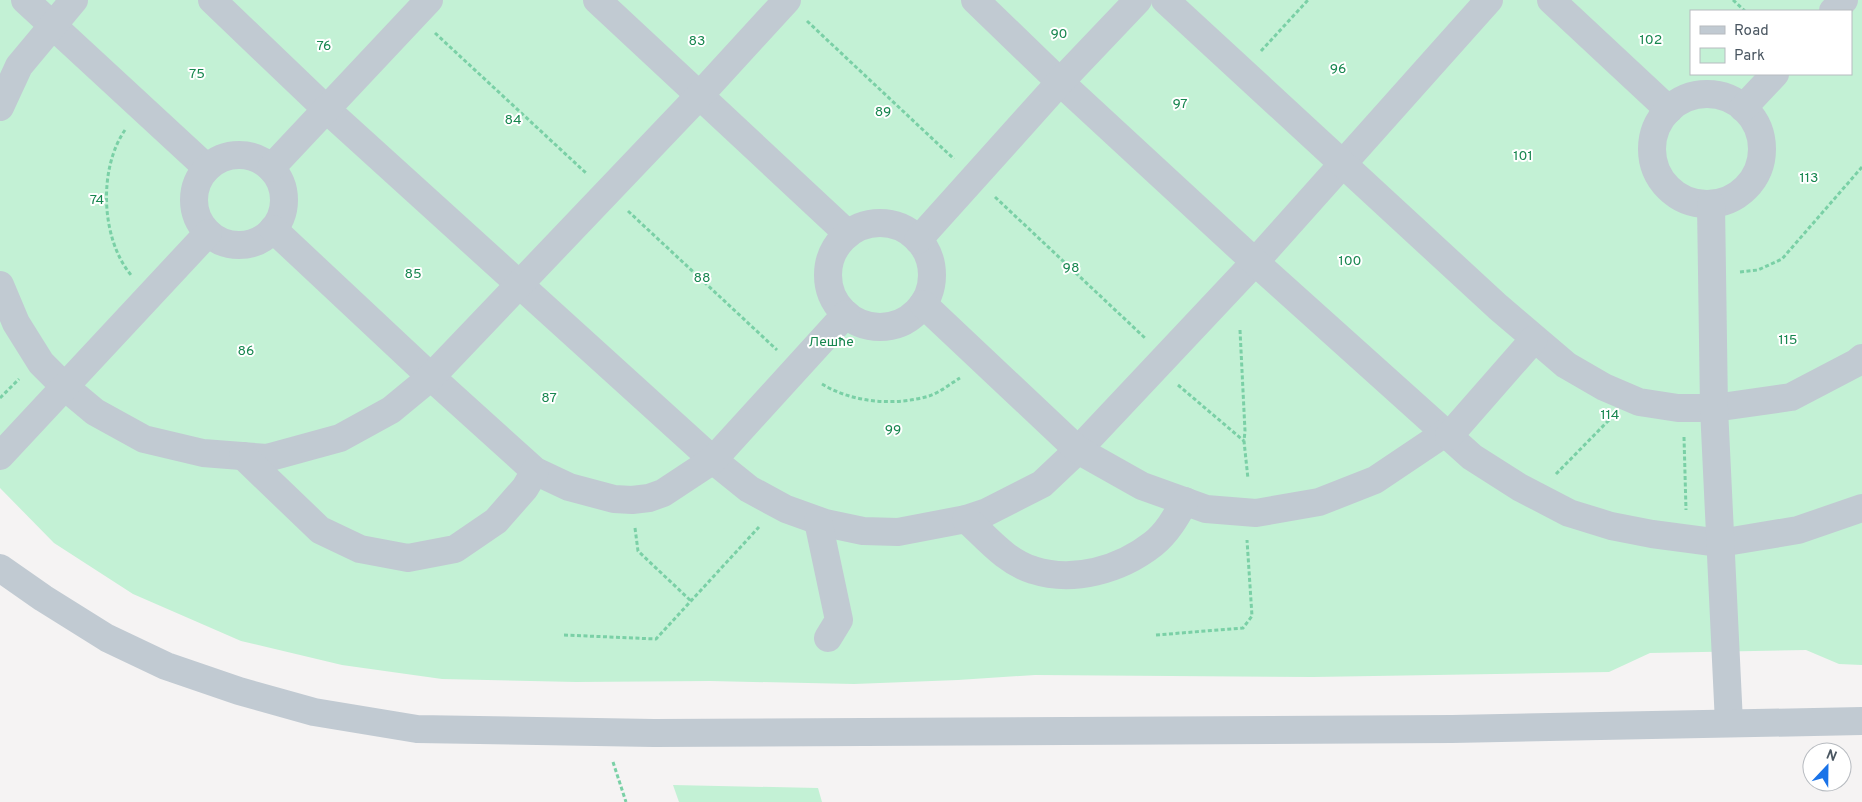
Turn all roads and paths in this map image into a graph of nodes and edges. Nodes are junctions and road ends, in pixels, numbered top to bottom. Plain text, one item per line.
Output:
1 (25, 0) edge
2 (74, 0) edge
3 (212, 0) edge
4 (597, 0) edge
5 (787, 0) edge
6 (975, 0) edge
7 (1138, 0) edge
8 (1165, 0) edge
9 (1308, 0) edge
10 (1489, 0) edge
11 (1551, 0) edge
12 (1733, 0) edge
13 (1844, 0) edge
14 (422, 7) edge
15 (1744, 10) edge
16 (1834, 10) edge
17 (52, 26) junction
18 (1242, 71) junction
19 (1774, 75) edge
20 (1060, 82) junction
21 (699, 96) junction
22 (0, 107) edge
23 (141, 107) junction
24 (1743, 108) junction
25 (326, 109) junction
26 (1669, 110) junction
27 (1342, 164) junction
28 (1862, 167) edge
29 (207, 168) junction
30 (271, 168) junction
31 (607, 192) junction
32 (1711, 204) junction
33 (273, 229) junction
34 (208, 233) junction
35 (848, 234) junction
36 (918, 240) junction
37 (1255, 262) junction
38 (1712, 276) junction
39 (520, 283) junction
40 (0, 285) edge
41 (149, 296) junction
42 (923, 304) junction
43 (846, 314) junction
44 (1240, 330) dead end
45 (1534, 339) junction
46 (980, 357) junction
47 (1862, 358) edge
48 (1156, 367) junction
49 (797, 368) junction
50 (22, 376) dead end
51 (431, 377) junction
52 (65, 387) junction
53 (1624, 395) junction
54 (0, 398) edge
55 (1683, 408) junction
56 (1714, 408) junction
57 (1447, 434) junction
58 (1244, 441) junction
59 (1078, 450) junction
60 (0, 456) edge
61 (243, 456) junction
62 (713, 460) junction
63 (535, 471) junction
64 (1248, 479) dead end
65 (1541, 498) junction
66 (632, 500) junction
67 (1185, 501) junction
68 (1862, 508) edge
69 (1244, 512) junction
70 (966, 519) junction
71 (818, 521) junction
72 (762, 523) dead end
73 (1687, 538) junction
74 (1720, 542) junction
75 (0, 568) edge
76 (691, 601) junction
77 (564, 635) dead end
78 (1156, 635) dead end
79 (828, 638) dead end
80 (1862, 721) edge
81 (1729, 723) junction
82 (604, 732) junction
83 (626, 802) edge

1 - 17 street
2 - 17 street
3 - 25 street
4 - 21 street
5 - 21 street
6 - 20 street
7 - 20 street
8 - 18 street
9 - 18 path
10 - 27 street
11 - 26 street
12 - 15 path
13 - 16 street
14 - 25 street
14 - 31 path
17 - 22 street
17 - 23 street
18 - 27 street
19 - 24 street
20 - 36 street
20 - 37 street
21 - 31 street
21 - 35 street
23 - 29 street
23 - 41 path
24 - 26 street
24 - 32 street
25 - 30 street
25 - 39 street
26 - 32 street
27 - 37 street
27 - 45 street
28 - 38 path
29 - 30 street
29 - 34 street
30 - 33 street
31 - 39 street
31 - 49 path
32 - 38 street
33 - 34 street
33 - 51 street
34 - 41 street
35 - 36 street
35 - 43 street
36 - 42 street
37 - 48 street
37 - 57 street
38 - 56 street
39 - 51 street
39 - 62 street
40 - 52 street
41 - 52 street
42 - 43 street
42 - 46 street
43 - 49 street
44 - 58 path
45 - 53 street
45 - 57 street
46 - 49 path
46 - 59 street
47 - 56 street
48 - 58 path
48 - 59 street
49 - 62 street
50 - 54 path
51 - 61 street
51 - 63 street
52 - 60 street
52 - 61 street
53 - 55 street
53 - 65 path
55 - 56 street
55 - 73 path
56 - 74 street
57 - 65 street
57 - 69 street
58 - 64 path
59 - 67 street
59 - 70 street
61 - 63 street
62 - 66 street
62 - 71 street
63 - 66 street
65 - 73 street
66 - 76 path
67 - 69 street
67 - 70 street
68 - 74 street
69 - 78 path
70 - 71 street
71 - 79 street
72 - 76 path
73 - 74 street
74 - 81 street
75 - 82 street
76 - 77 path
80 - 81 street
81 - 82 street
82 - 83 path

